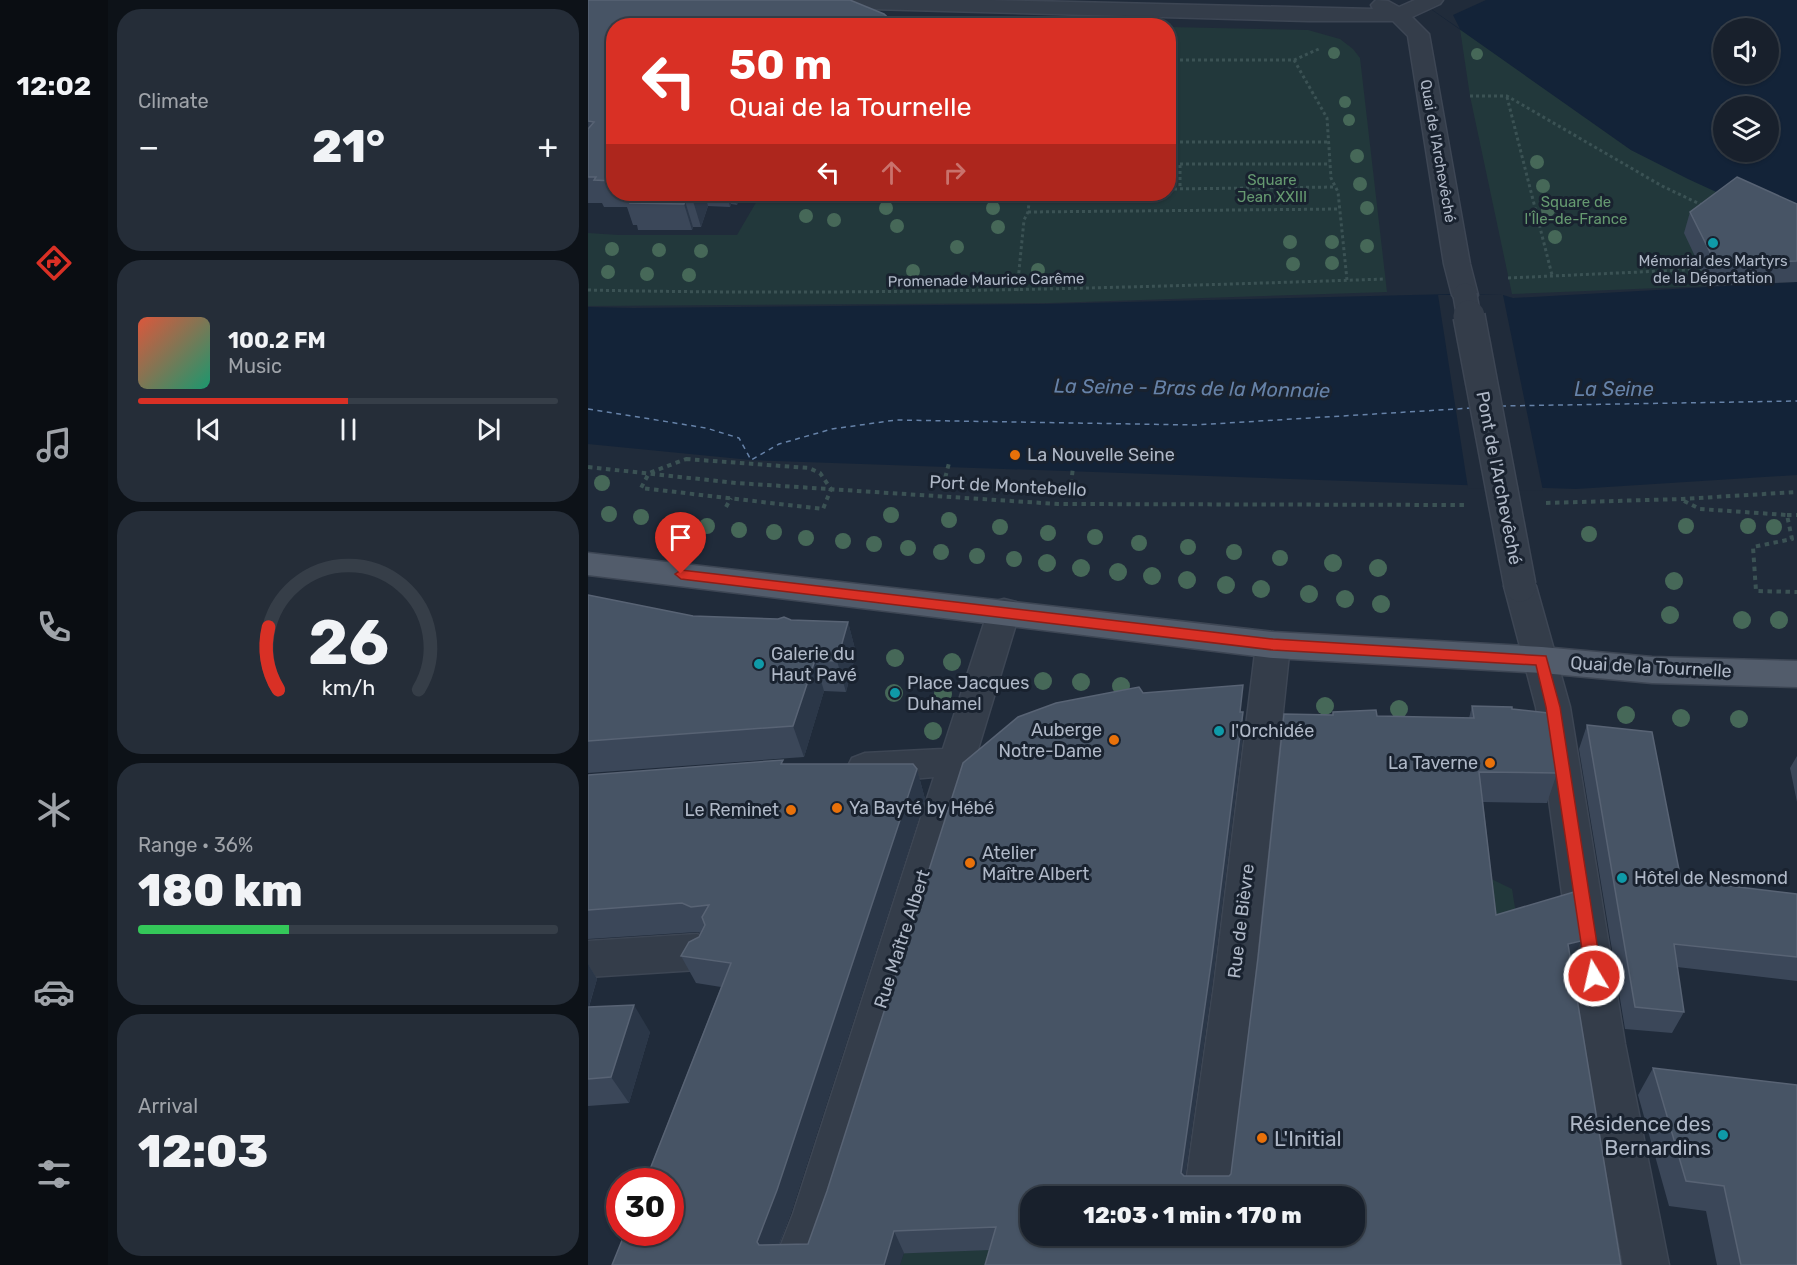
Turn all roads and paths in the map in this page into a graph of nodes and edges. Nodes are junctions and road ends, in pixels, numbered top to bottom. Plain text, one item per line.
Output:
1 (762, 0) edge
2 (791, 0) edge
3 (1373, 0) edge
4 (1429, 2) edge
5 (1024, 4) edge
6 (1398, 15) junction
7 (1176, 60) edge
8 (1470, 96) dead end
9 (1507, 96) junction
10 (1176, 142) edge
11 (1328, 142) junction
12 (1330, 164) junction
13 (1176, 165) edge
14 (1180, 165) junction
15 (1176, 176) edge
16 (1180, 176) junction
17 (1336, 187) junction
18 (1176, 189) edge
19 (1180, 189) junction
20 (1030, 201) edge
21 (1705, 206) edge
22 (1340, 209) junction
23 (1029, 212) junction
24 (1711, 269) edge
25 (1552, 275) junction
26 (1508, 278) dead end
27 (1385, 279) dead end
28 (1347, 280) junction
29 (588, 290) edge
30 (1017, 291) junction
31 (1465, 295) joint
32 (949, 463) dead end
33 (588, 467) edge
34 (1073, 467) dead end
35 (649, 473) junction
36 (944, 486) dead end
37 (831, 489) junction
38 (1797, 492) edge
39 (1070, 493) dead end
40 (731, 498) junction
41 (1682, 500) junction
42 (1543, 503) dead end
43 (1474, 505) dead end
44 (726, 507) dead end
45 (1787, 515) junction
46 (1797, 515) edge
47 (588, 564) edge
48 (1797, 592) edge
49 (1004, 611) junction
50 (1273, 645) junction
51 (1542, 660) junction
52 (1797, 674) edge
53 (835, 770) edge
54 (955, 771) junction
55 (697, 952) edge
56 (588, 960) edge
57 (1207, 1186) edge
58 (1199, 1246) edge
59 (796, 1265) edge
60 (1196, 1265) edge
61 (1646, 1265) edge

1 - 2 street
2 - 5 street
3 - 6 street, Quai de l'Archevêché
4 - 6 street
5 - 6 street
6 - 31 street, Quai de l'Archevêché
7 - 11 path
8 - 9 path
9 - 21 path
9 - 25 path
10 - 11 path
11 - 12 path
12 - 14 path
12 - 17 path
13 - 14 path
14 - 16 path
15 - 16 path
16 - 19 path
17 - 19 path
17 - 22 path
18 - 19 path
20 - 23 path
22 - 23 path
22 - 28 path
23 - 30 path
24 - 25 path
25 - 26 path
27 - 28 path, Promenade Maurice Carême
28 - 30 path, Promenade Maurice Carême
29 - 30 path, Promenade Maurice Carême
31 - 51 street, Pont de l'Archevêché, bridge
32 - 36 path
33 - 35 path, Port de Montebello
34 - 39 path
35 - 37 path, Port de Montebello
35 - 37 path
35 - 40 path
37 - 40 path
37 - 43 path, Port de Montebello
38 - 41 path
40 - 44 path
41 - 42 path
41 - 45 path
45 - 46 path
45 - 48 path
47 - 49 main road, Quai de la Tournelle
49 - 50 main road, Quai de la Tournelle
49 - 54 street, Rue Maître Albert
50 - 51 main road, Quai de la Tournelle
50 - 57 street, Rue de Bièvre
51 - 52 main road, Quai de la Tournelle
51 - 61 street, Pont de l'Archevêché
53 - 54 street
54 - 59 street, Rue Maître Albert
55 - 56 street
58 - 60 street

